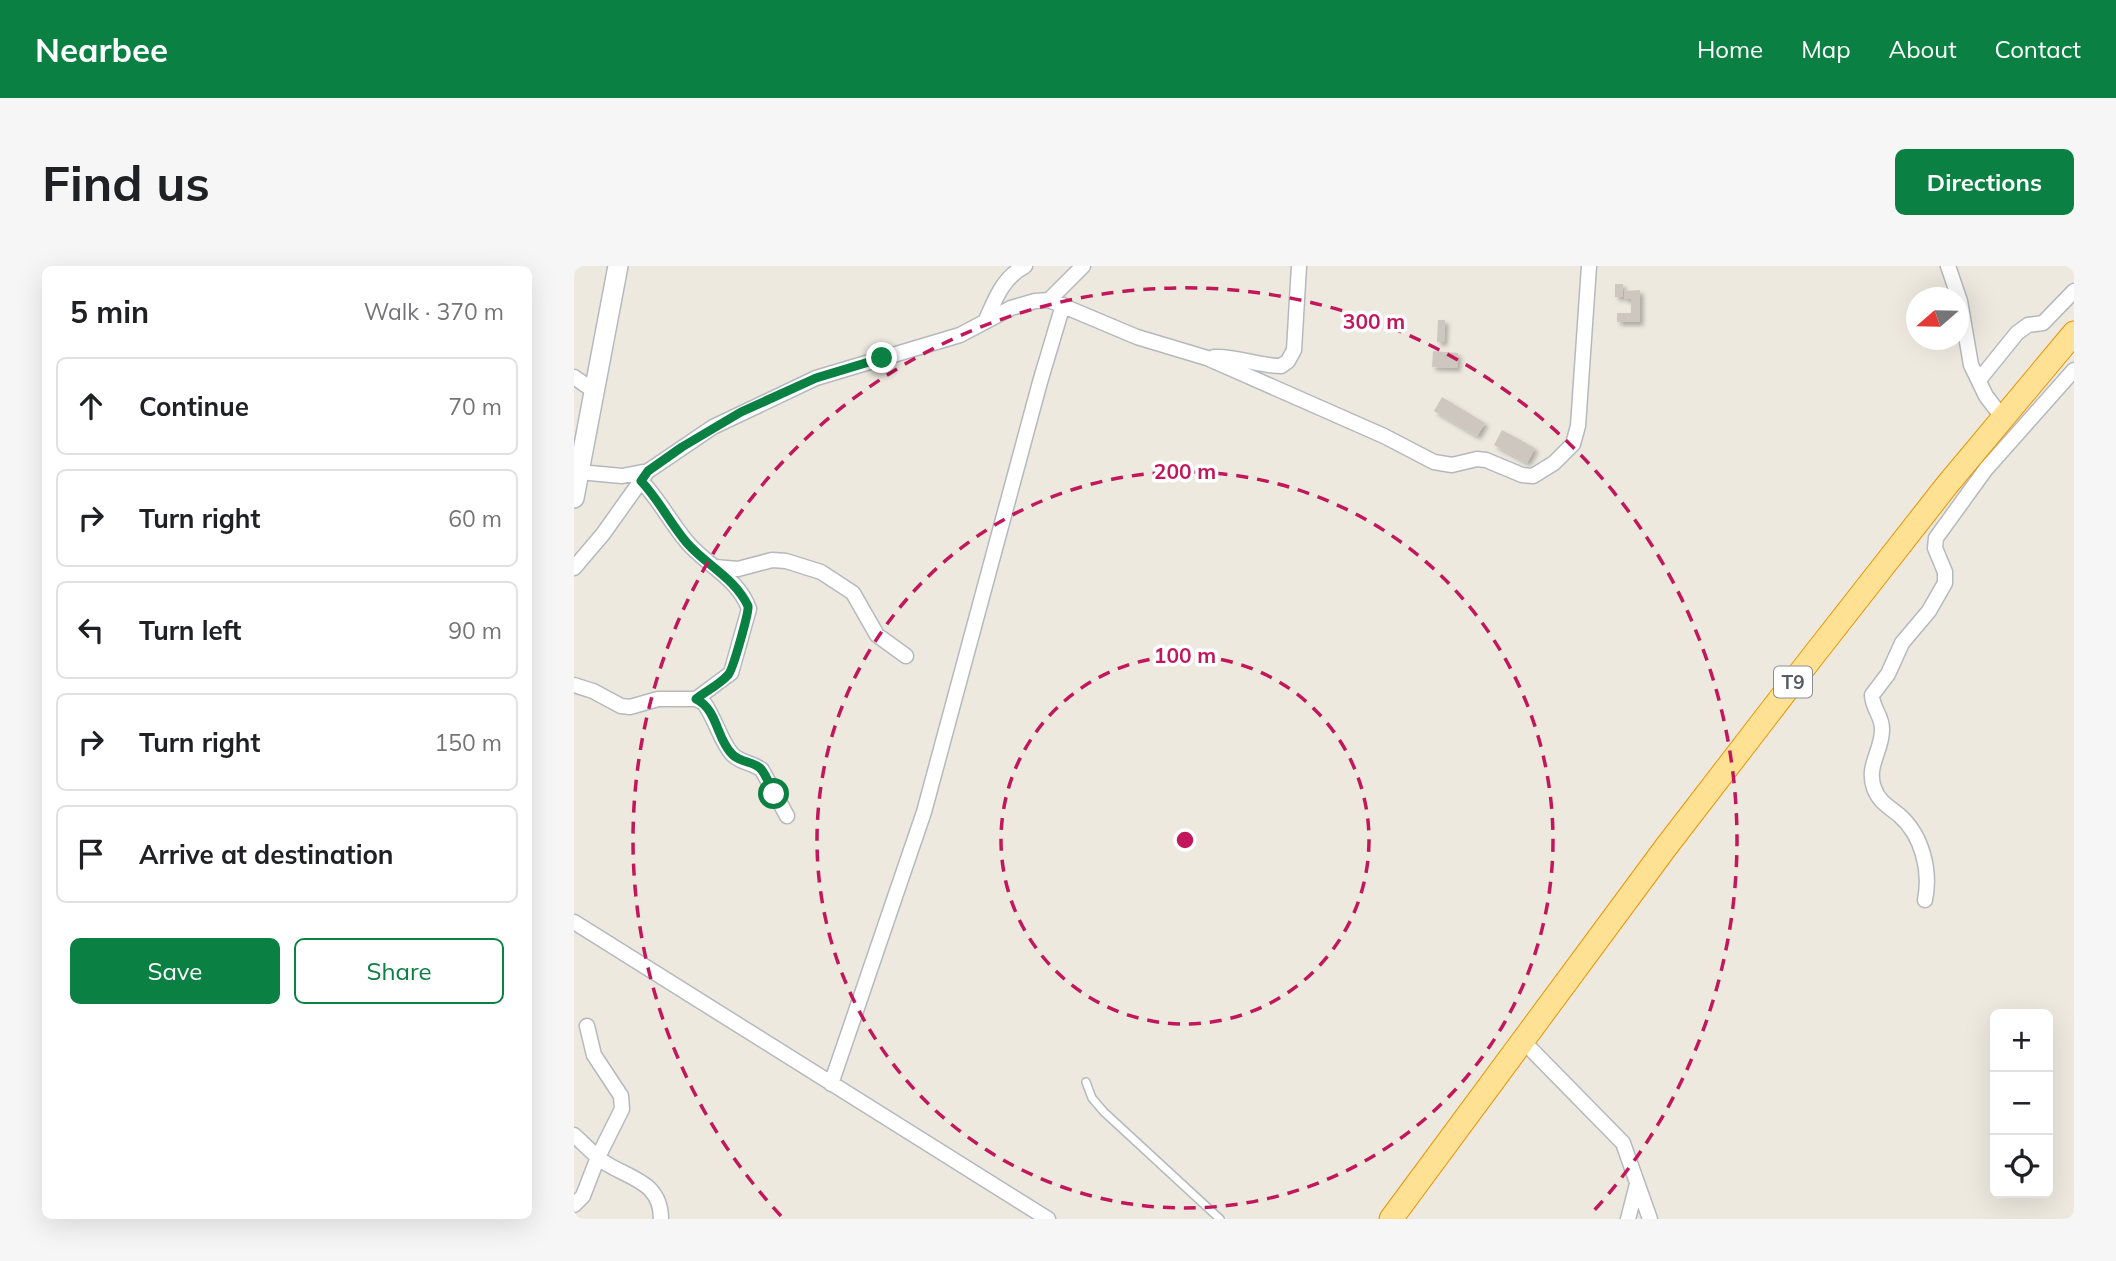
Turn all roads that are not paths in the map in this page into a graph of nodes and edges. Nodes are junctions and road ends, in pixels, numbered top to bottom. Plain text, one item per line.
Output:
1 (618, 266) edge
2 (1025, 266) edge
3 (1083, 266) edge
4 (1299, 266) edge
5 (1589, 266) edge
6 (1948, 266) edge
7 (2074, 291) edge
8 (1049, 300) junction
9 (1063, 305) junction
10 (985, 322) junction
11 (2074, 333) edge
12 (1208, 358) junction
13 (2074, 370) edge
14 (574, 377) edge
15 (1979, 380) junction
16 (594, 391) junction
17 (2002, 417) junction
18 (579, 472) junction
19 (644, 476) junction
20 (574, 498) edge
21 (715, 567) junction
22 (574, 568) edge
23 (905, 656) dead end
24 (574, 685) edge
25 (696, 699) junction
26 (787, 816) dead end
27 (1924, 900) dead end
28 (574, 922) edge
29 (587, 1026) dead end
30 (1523, 1041) junction
31 (1086, 1082) dead end
32 (831, 1084) junction
33 (574, 1135) edge
34 (598, 1157) junction
35 (1638, 1180) junction
36 (574, 1205) edge
37 (1398, 1217) edge
38 (661, 1219) edge
39 (1048, 1219) edge
40 (1220, 1219) edge
41 (1628, 1219) edge
42 (1650, 1219) edge

1 - 16 main road
2 - 10 street
3 - 8 street
4 - 12 street
5 - 12 street
6 - 15 street
7 - 15 street
8 - 9 street
8 - 10 street
9 - 12 street
9 - 32 street
10 - 19 street
11 - 17 highway, T9
13 - 27 street
14 - 16 street
15 - 17 street
16 - 18 main road
17 - 30 highway, T9
18 - 19 street
18 - 20 main road
19 - 21 street
19 - 22 street
21 - 23 street
21 - 25 street
24 - 25 street
25 - 26 street
28 - 32 street
29 - 34 street
30 - 35 street
30 - 37 highway, T9
31 - 40 lane
32 - 39 street
33 - 34 street
34 - 36 street
34 - 38 street
35 - 41 street
35 - 42 street

